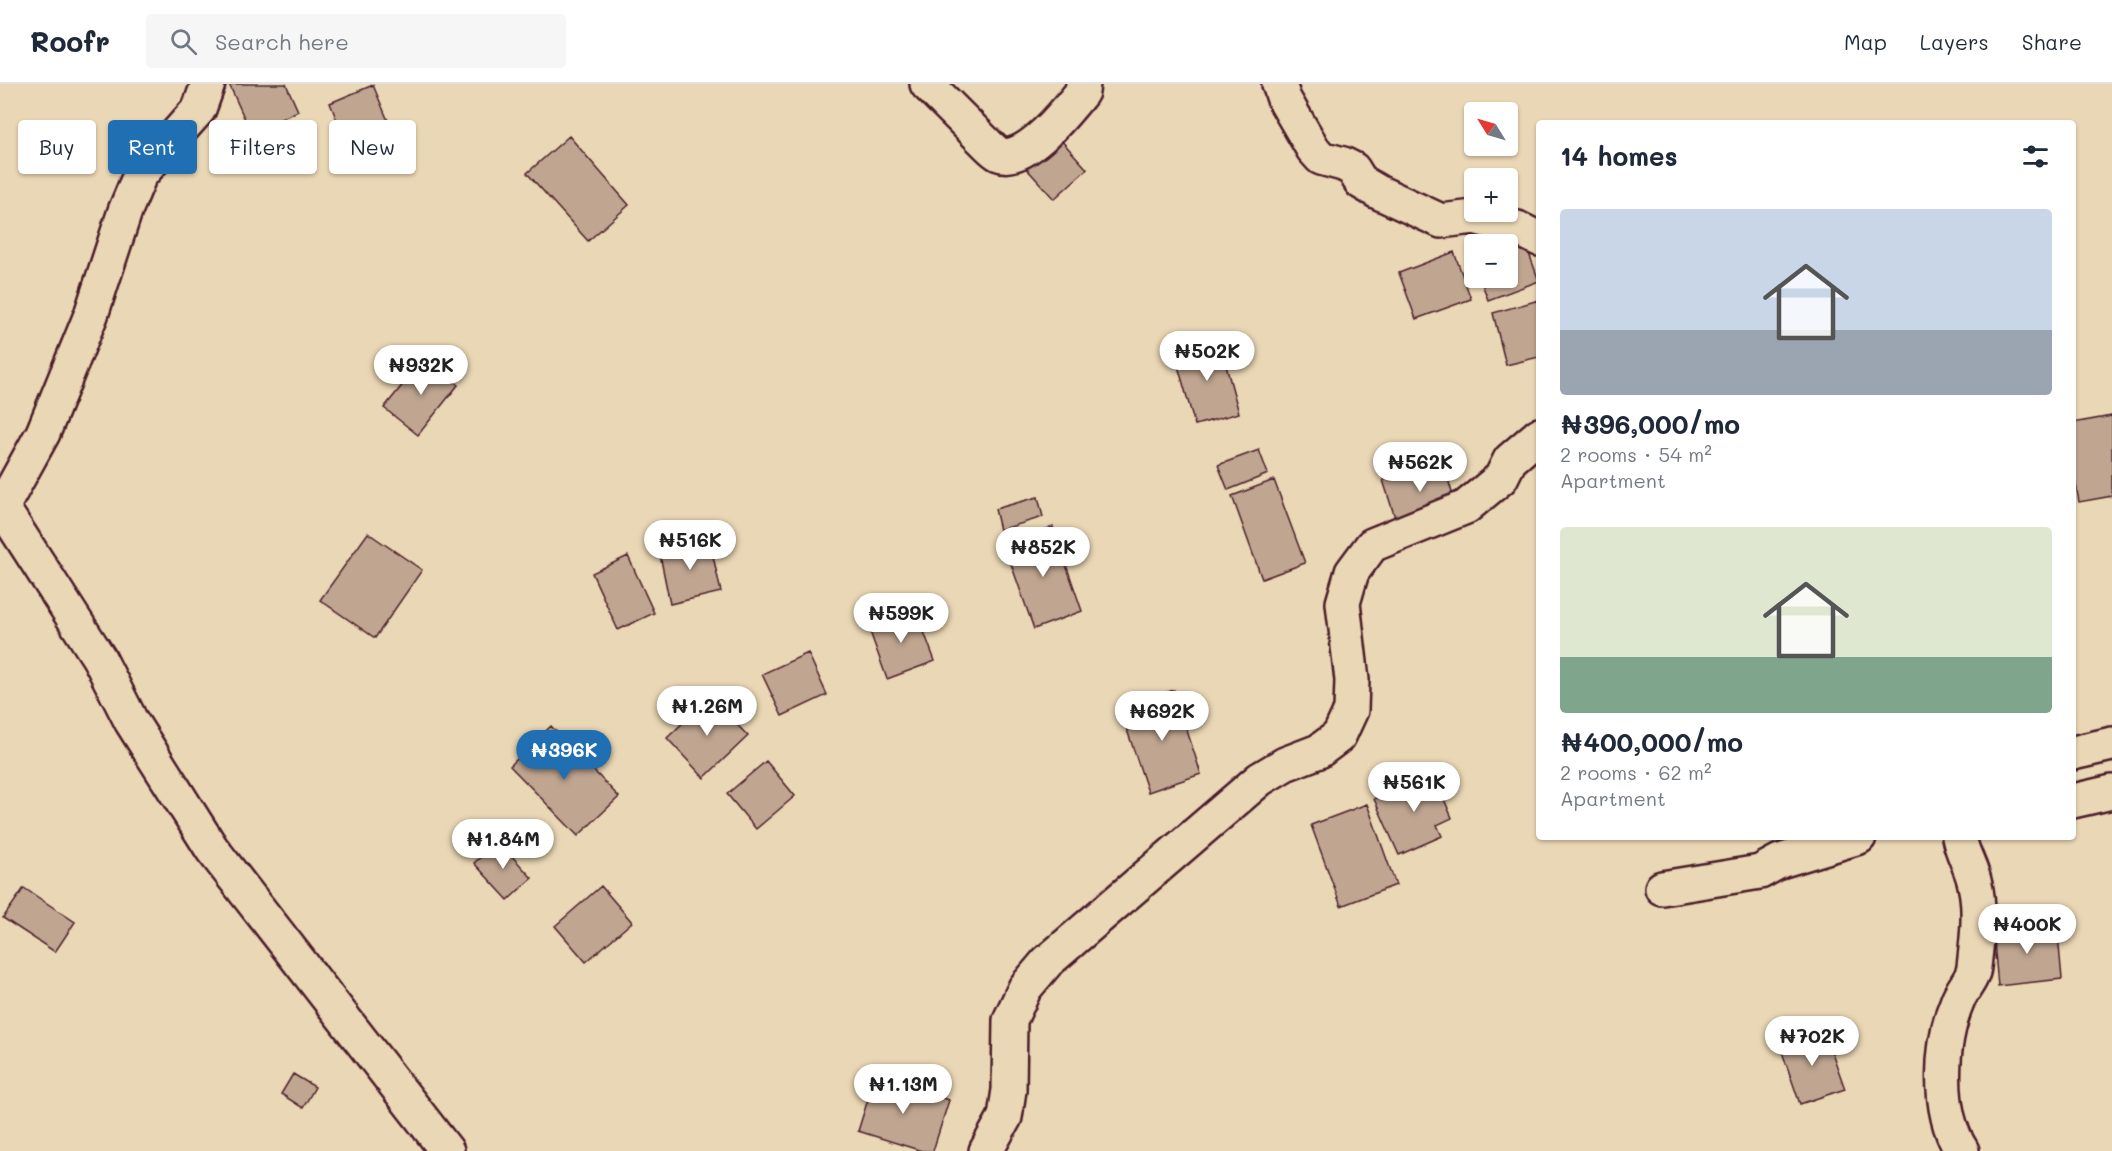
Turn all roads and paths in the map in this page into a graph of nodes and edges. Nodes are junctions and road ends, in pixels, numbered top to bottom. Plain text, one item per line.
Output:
1 (208, 84) edge
2 (927, 84) edge
3 (1083, 84) edge
4 (1279, 84) edge
5 (1536, 237) edge
6 (1536, 438) edge
7 (1, 507) edge
8 (2112, 744) edge
9 (2076, 752) edge
10 (2112, 792) edge
11 (2076, 800) edge
12 (1849, 840) edge
13 (1960, 840) edge
14 (1662, 888) dead end
15 (447, 1151) edge
16 (986, 1151) edge
17 (1962, 1151) edge

1 - 7 street
2 - 3 street
4 - 5 street
6 - 16 street
7 - 15 street
8 - 9 street
10 - 11 street
12 - 14 street
13 - 17 street

